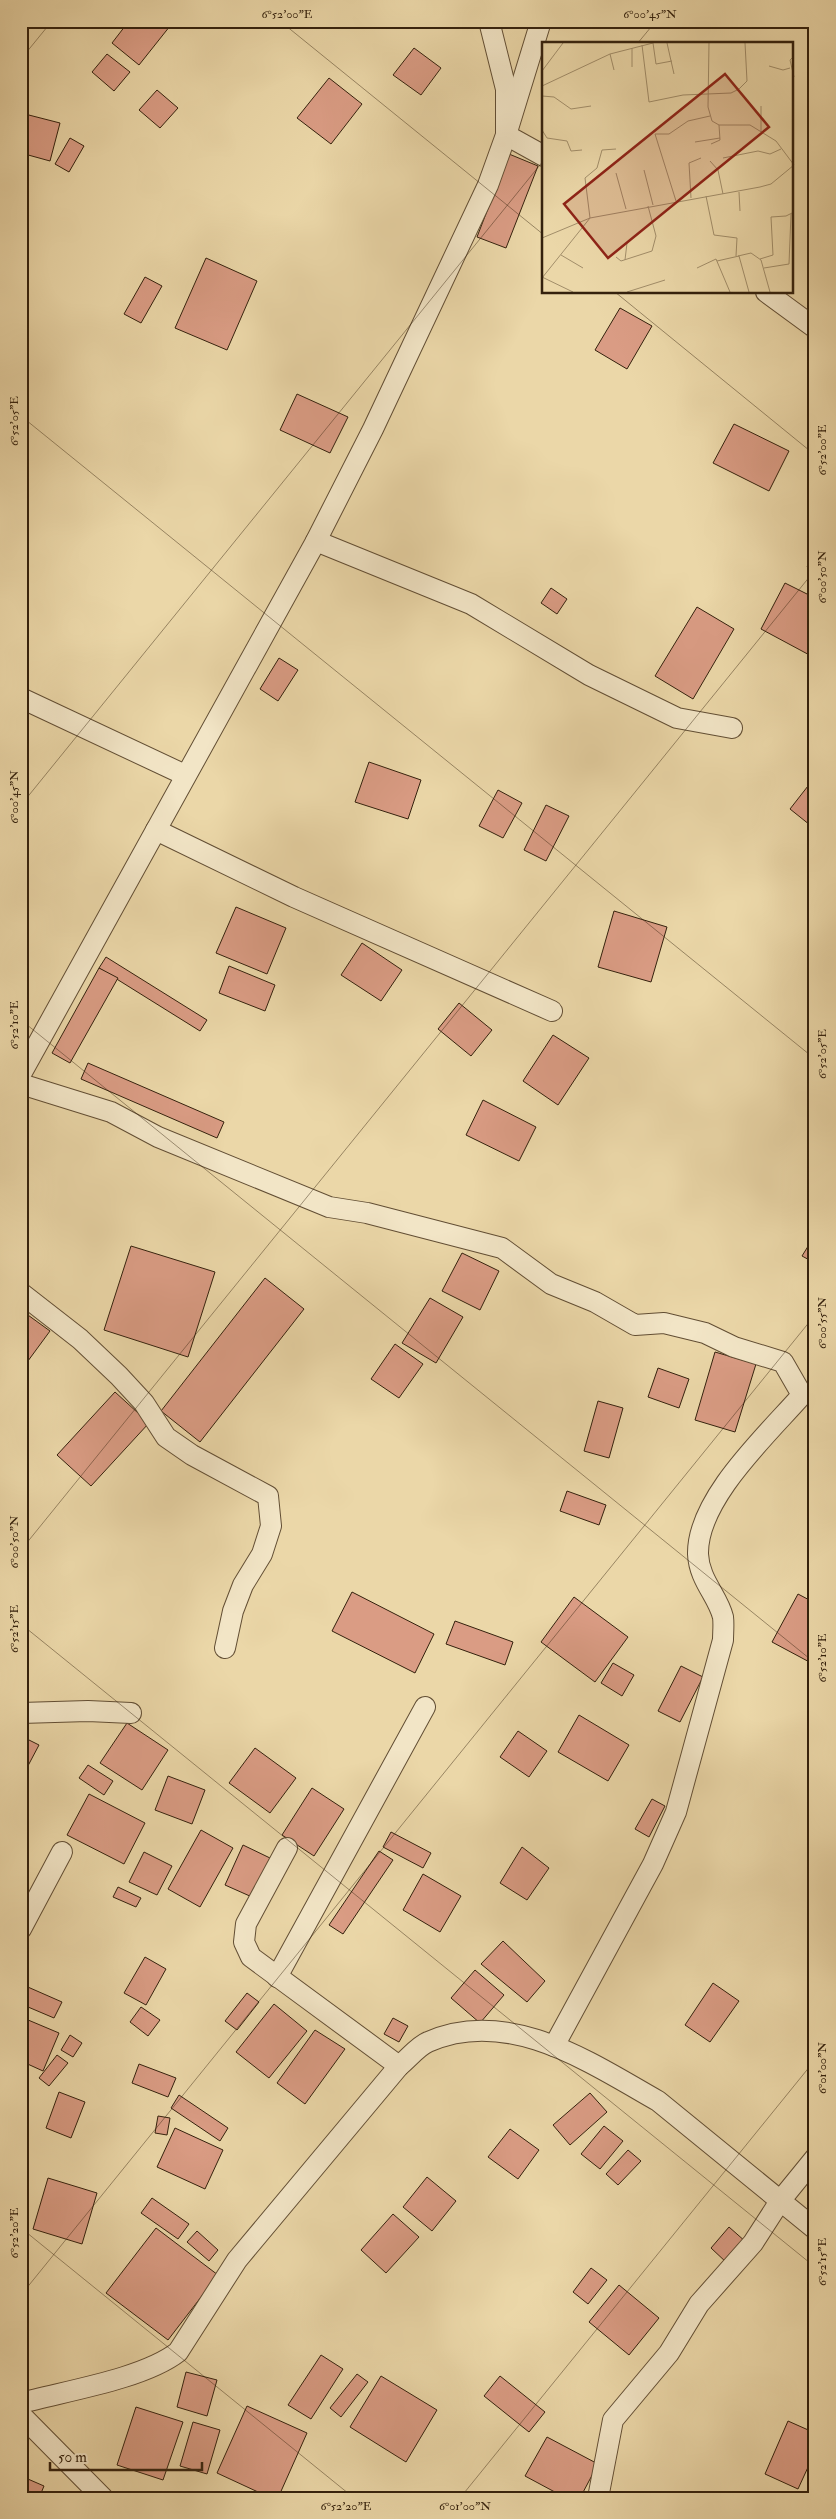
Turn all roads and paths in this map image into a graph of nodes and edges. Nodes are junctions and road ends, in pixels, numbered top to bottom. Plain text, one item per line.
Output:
1 (489, 21) edge
2 (541, 21) edge
3 (506, 135) junction
4 (542, 155) edge
5 (769, 294) edge
6 (815, 328) edge
7 (316, 541) junction
8 (21, 698) edge
9 (732, 728) dead end
10 (185, 776) junction
11 (156, 830) junction
12 (552, 1011) dead end
13 (21, 1074) edge
14 (21, 1084) edge
15 (21, 1293) edge
16 (225, 1648) dead end
17 (425, 1707) dead end
18 (21, 1713) edge
19 (131, 1713) dead end
20 (287, 1848) dead end
21 (62, 1852) dead end
22 (21, 1929) edge
23 (277, 1976) junction
24 (554, 2046) junction
25 (399, 2066) junction
26 (815, 2158) edge
27 (780, 2201) junction
28 (815, 2229) edge
29 (21, 2403) edge
30 (21, 2415) edge
31 (103, 2498) edge
32 (598, 2498) edge

1 - 3 street
2 - 3 street
3 - 4 street
3 - 7 street
5 - 6 street
7 - 9 street
7 - 10 street
8 - 10 street
10 - 11 street
11 - 12 street
11 - 13 street
14 - 24 street
15 - 16 street
17 - 23 street
18 - 19 street
20 - 23 street
21 - 22 street
23 - 25 street
24 - 25 street
24 - 27 street
25 - 29 street
26 - 27 street
27 - 28 street
27 - 32 street
30 - 31 street

